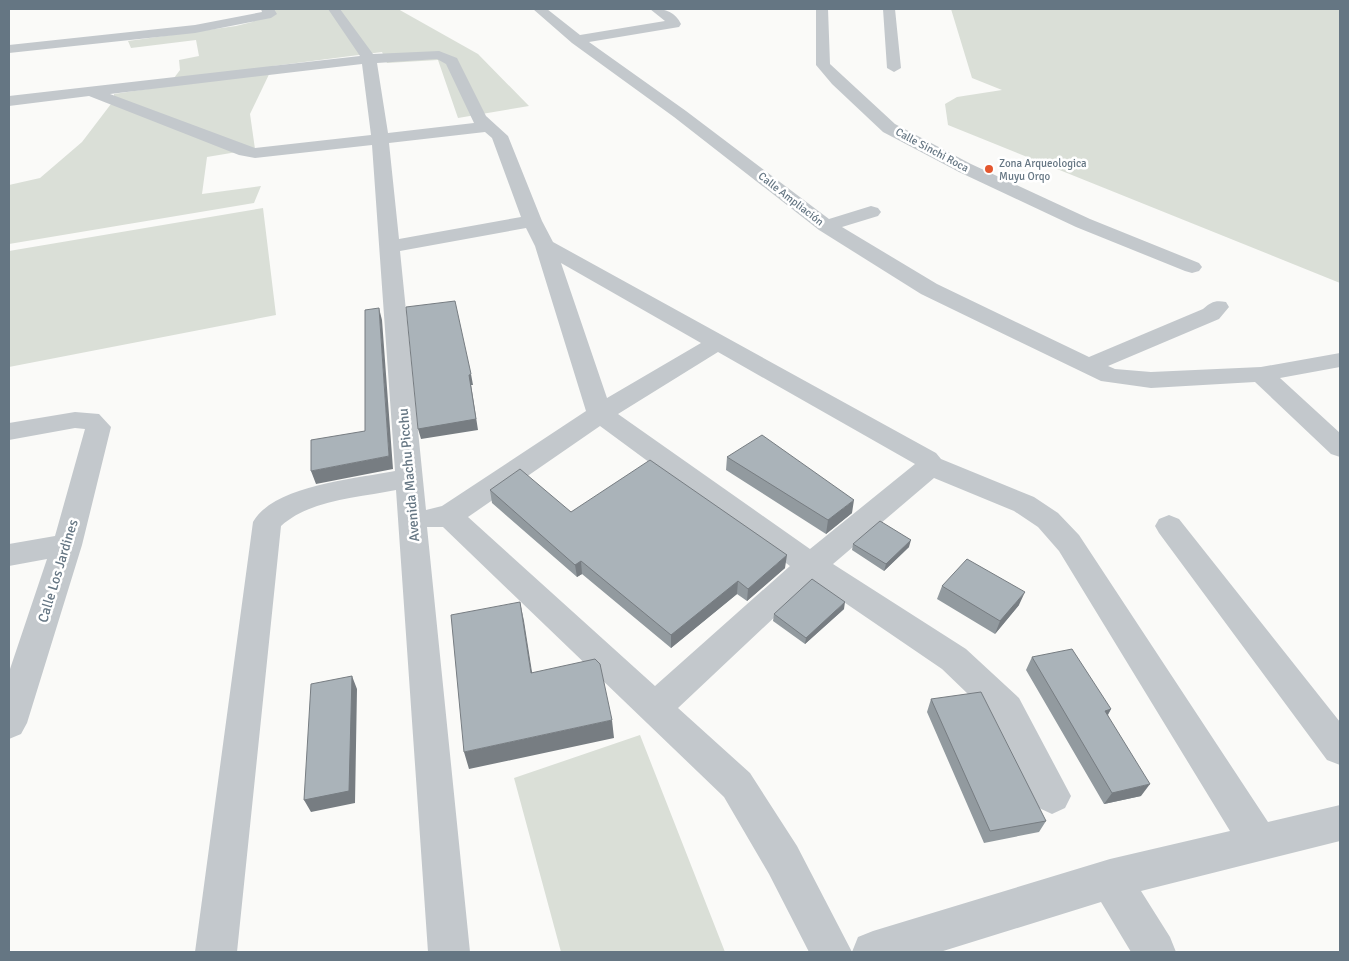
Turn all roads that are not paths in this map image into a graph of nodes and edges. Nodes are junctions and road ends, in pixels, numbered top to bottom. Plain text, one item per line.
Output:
1 (334, 9) edge
2 (528, 9) edge
3 (656, 9) edge
4 (822, 9) edge
5 (889, 9) edge
6 (274, 11) edge
7 (543, 12) edge
8 (577, 40) junction
9 (9, 49) edge
10 (369, 59) junction
11 (894, 68) dead end
12 (90, 91) junction
13 (9, 101) edge
14 (488, 127) junction
15 (380, 139) junction
16 (871, 212) dead end
17 (532, 221) junction
18 (826, 226) junction
19 (545, 246) junction
20 (390, 247) junction
21 (1192, 267) dead end
22 (1218, 307) dead end
23 (718, 342) junction
24 (1340, 360) edge
25 (1088, 366) junction
26 (1261, 374) junction
27 (600, 414) junction
28 (9, 431) edge
29 (1340, 448) edge
30 (929, 465) junction
31 (410, 478) junction
32 (449, 516) junction
33 (413, 521) junction
34 (1169, 526) dead end
35 (67, 545) junction
36 (9, 555) edge
37 (810, 566) junction
38 (654, 708) junction
39 (9, 723) edge
40 (1340, 749) edge
41 (1052, 796) dead end
42 (1340, 823) edge
43 (1260, 842) junction
44 (1110, 879) junction
45 (216, 952) edge
46 (449, 952) edge
47 (831, 952) edge
48 (873, 952) edge
49 (1155, 952) edge

1 - 10 street, Avenida Machu Picchu
2 - 7 street, Calle Ampliación
3 - 8 street
4 - 21 street, Calle Sinchi Roca
5 - 11 street
6 - 9 street
7 - 8 street, Calle Ampliación
8 - 18 street, Calle Ampliación
10 - 12 street
10 - 14 street
10 - 15 street, Avenida Machu Picchu
12 - 13 street
12 - 15 street
14 - 15 street
14 - 17 street
15 - 20 street, Avenida Machu Picchu
16 - 18 street
17 - 19 street
17 - 20 street
18 - 25 street, Calle Ampliación
19 - 23 street
19 - 27 street
20 - 31 street, Avenida Machu Picchu
22 - 25 street
23 - 27 street
23 - 30 street
24 - 26 street, Calle Ampliación
25 - 26 street, Calle Ampliación
26 - 29 street
27 - 32 street
27 - 37 street
28 - 35 street, Calle Los Jardines
30 - 37 street
30 - 43 street
31 - 33 street, Avenida Machu Picchu
31 - 45 street
32 - 33 street
32 - 38 street
33 - 46 street, Avenida Machu Picchu
34 - 40 street
35 - 36 street
35 - 39 street, Calle Los Jardines
37 - 38 street
37 - 41 street
38 - 47 street
42 - 43 street
43 - 44 street
44 - 48 street
44 - 49 street

